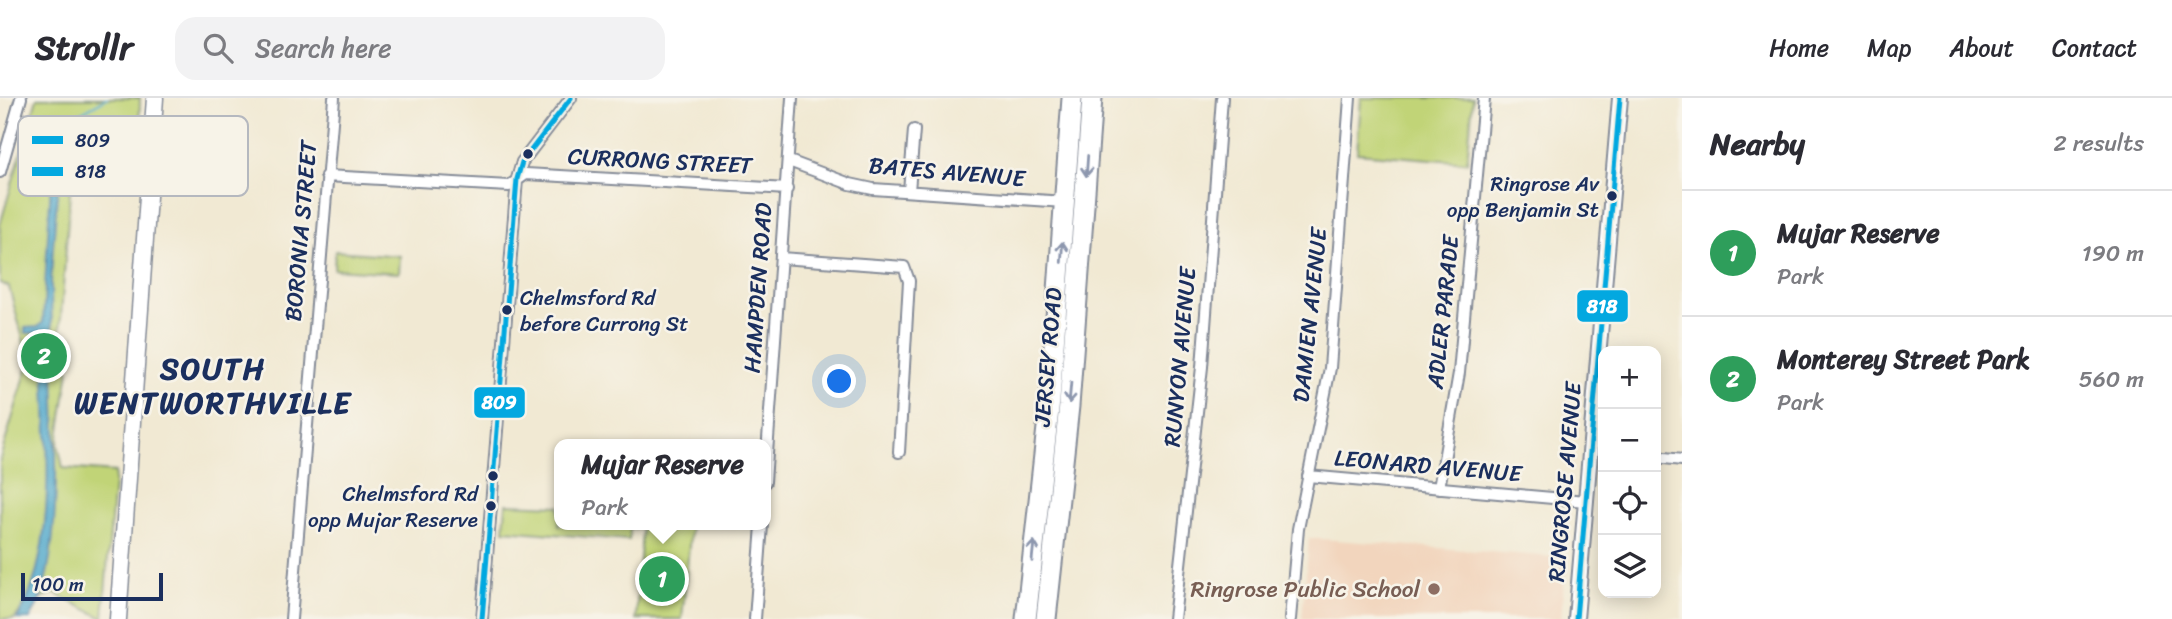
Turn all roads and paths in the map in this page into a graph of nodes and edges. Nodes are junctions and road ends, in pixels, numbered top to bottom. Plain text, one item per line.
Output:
1 (21, 98) edge
2 (155, 98) edge
3 (334, 98) edge
4 (570, 98) edge
5 (792, 98) edge
6 (1072, 98) edge
7 (1092, 98) edge
8 (1222, 98) edge
9 (1350, 98) edge
10 (1483, 98) edge
11 (1620, 98) edge
12 (154, 116) edge
13 (914, 130) dead end
14 (789, 161) junction
15 (0, 172) edge
16 (326, 176) junction
17 (517, 179) junction
18 (787, 189) junction
19 (909, 191) junction
20 (148, 196) edge
21 (1065, 202) junction
22 (780, 258) junction
23 (768, 439) edge
24 (899, 452) dead end
25 (1597, 453) edge
26 (1661, 458) edge
27 (1682, 460) edge
28 (1308, 476) junction
29 (1439, 488) junction
30 (1586, 501) junction
31 (762, 530) edge
32 (118, 619) edge
33 (291, 619) edge
34 (482, 619) edge
35 (755, 619) edge
36 (1026, 619) edge
37 (1046, 619) edge
38 (1174, 619) edge
39 (1290, 619) edge
40 (1576, 619) edge

1 - 15 street
2 - 12 main road
3 - 16 street, BORONIA STREET
4 - 17 street
5 - 14 street, HAMPDEN ROAD
6 - 21 highway, JERSEY ROAD
7 -> 37 highway, JERSEY ROAD
8 - 38 street, RUNYON AVENUE
9 - 28 street, DAMIEN AVENUE
10 - 29 street, ADLER PARADE
11 - 25 street, RINGROSE AVENUE
13 - 19 street
14 - 18 street, HAMPDEN ROAD
14 - 19 street, BATES AVENUE
16 - 17 street, CURRONG STREET
16 - 33 street, BORONIA STREET
17 - 18 street, CURRONG STREET
17 - 34 street
18 - 22 street, HAMPDEN ROAD
19 - 21 street, BATES AVENUE
20 - 32 main road
36 -> 21 highway, JERSEY ROAD
22 - 23 street, HAMPDEN ROAD
22 - 24 street
25 - 30 street, RINGROSE AVENUE
26 - 27 street
28 - 29 street, LEONARD AVENUE
28 - 39 street, DAMIEN AVENUE
29 - 30 street, LEONARD AVENUE
30 - 40 street, RINGROSE AVENUE
31 - 35 street

